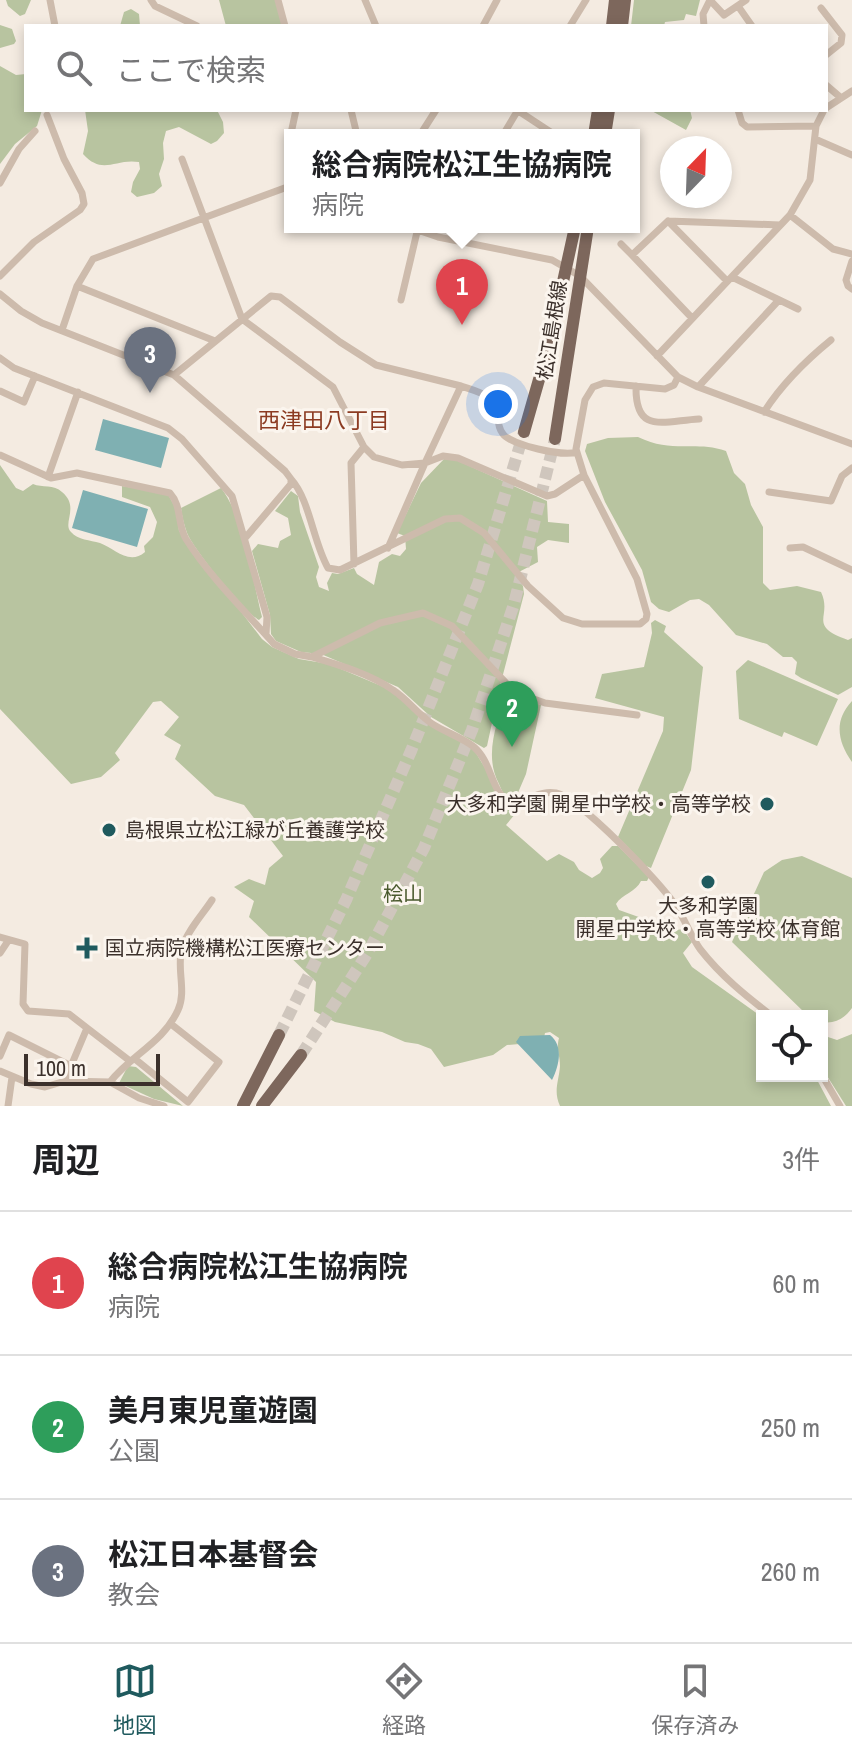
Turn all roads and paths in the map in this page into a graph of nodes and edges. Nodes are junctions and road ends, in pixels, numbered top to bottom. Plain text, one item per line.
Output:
1 (50, 0) edge
2 (151, 0) edge
3 (278, 0) edge
4 (365, 0) edge
5 (497, 0) edge
6 (586, 0) edge
7 (615, 0) edge
8 (625, 0) edge
9 (710, 0) edge
10 (746, 0) edge
11 (738, 6) junction
12 (821, 8) dead end
13 (55, 24) edge
14 (193, 24) edge
15 (284, 24) edge
16 (375, 24) edge
17 (484, 24) edge
18 (571, 24) edge
19 (612, 24) edge
20 (622, 24) edge
21 (704, 24) edge
22 (751, 24) edge
23 (828, 53) edge
24 (828, 87) edge
25 (852, 91) edge
26 (840, 97) junction
27 (828, 107) edge
28 (435, 112) edge
29 (520, 112) edge
30 (739, 112) edge
31 (823, 112) edge
32 (47, 115) dead end
33 (816, 126) junction
34 (424, 129) edge
35 (546, 129) edge
36 (35, 131) dead end
37 (815, 139) junction
38 (852, 155) edge
39 (182, 159) dead end
40 (0, 183) edge
41 (284, 188) edge
42 (790, 215) junction
43 (204, 218) junction
44 (668, 221) junction
45 (780, 225) junction
46 (417, 233) edge
47 (422, 233) edge
48 (574, 233) edge
49 (587, 233) edge
50 (621, 244) dead end
51 (852, 254) edge
52 (632, 255) junction
53 (852, 261) edge
54 (566, 266) junction
55 (0, 276) edge
56 (580, 276) junction
57 (730, 279) junction
58 (77, 286) junction
59 (852, 289) edge
60 (0, 294) edge
61 (401, 300) dead end
62 (779, 300) junction
63 (798, 309) dead end
64 (692, 318) junction
65 (242, 319) junction
66 (62, 330) junction
67 (831, 340) dead end
68 (215, 341) junction
69 (657, 356) junction
70 (0, 358) edge
71 (174, 375) junction
72 (35, 376) junction
73 (678, 377) junction
74 (461, 386) junction
75 (636, 386) junction
76 (698, 387) junction
77 (0, 391) edge
78 (78, 392) junction
79 (764, 412) junction
80 (699, 419) dead end
81 (524, 432) tunnel mouth
82 (555, 439) tunnel mouth
83 (852, 444) edge
84 (364, 447) junction
85 (576, 452) junction
86 (0, 455) edge
87 (425, 463) junction
88 (852, 468) edge
89 (584, 475) junction
90 (48, 477) junction
91 (291, 479) junction
92 (769, 492) dead end
93 (246, 537) junction
94 (388, 548) junction
95 (790, 548) dead end
96 (354, 564) junction
97 (852, 570) edge
98 (266, 634) junction
99 (312, 657) junction
100 (637, 715) dead end
101 (212, 900) dead end
102 (4, 939) edge
103 (0, 953) edge
104 (764, 1010) edge
105 (171, 1024) junction
106 (87, 1028) junction
107 (279, 1035) tunnel mouth
108 (301, 1055) tunnel mouth
109 (0, 1056) edge
110 (132, 1060) junction
111 (71, 1066) junction
112 (0, 1071) edge
113 (12, 1077) junction
114 (65, 1081) junction
115 (110, 1082) junction
116 (826, 1082) edge
117 (8, 1106) edge
118 (164, 1106) edge
119 (243, 1106) edge
120 (262, 1106) edge
121 (840, 1106) edge

1 - 13 street
2 - 14 street
3 - 15 street
4 - 16 street
5 - 17 street
6 - 18 street
7 - 19 main road
8 - 20 main road
9 - 11 street
9 - 21 street
10 - 11 street
11 - 22 street
12 - 23 street
24 - 26 street
25 - 26 street
26 - 27 street
28 - 34 street
29 - 35 street
30 - 33 street
31 - 33 street
32 - 55 street
33 - 37 street
36 - 40 street
37 - 38 street
37 - 42 street
39 - 43 street
41 - 43 street
42 - 45 street
42 - 51 street
43 - 58 street
43 - 65 street
44 - 45 street
44 - 52 street
44 - 57 street
45 - 57 street
46 - 61 street
47 - 54 street
48 - 54 main road, 松江島根線
49 - 56 main road, 松江島根線
50 - 52 street
52 - 64 street
53 - 59 street
54 - 56 street
54 - 81 main road, 松江島根線
56 - 69 street
56 - 82 main road, 松江島根線
57 - 62 street
57 - 64 street
58 - 66 street
58 - 68 street
60 - 66 street
62 - 63 street
62 - 76 street
64 - 69 street
65 - 68 street
65 - 74 street
65 - 84 street
66 - 71 street
67 - 79 street
68 - 71 street
69 - 73 street
70 - 72 street
71 - 91 street
72 - 77 street
72 - 78 street
73 - 75 street
73 - 76 street
74 - 85 street
74 - 87 street
75 - 80 street
75 - 85 street
76 - 79 street
78 - 90 street
78 - 93 street
79 - 83 street
84 - 87 street
84 - 96 street
85 - 89 street
86 - 90 street
87 - 89 street
87 - 94 street
88 - 92 street
89 - 94 street
90 - 98 street
91 - 93 street
91 - 96 street
93 - 98 street
94 - 96 street
95 - 97 street
98 - 99 street
99 - 100 street
99 - 104 street
101 - 105 street
102 - 103 street
102 - 106 street
105 - 110 street
105 - 110 street
106 - 110 street
106 - 111 street
107 - 119 main road
108 - 120 main road
109 - 111 street
110 - 115 street
111 - 114 street
112 - 113 street
113 - 114 street
113 - 117 street
114 - 115 street
115 - 118 street
116 - 121 street

